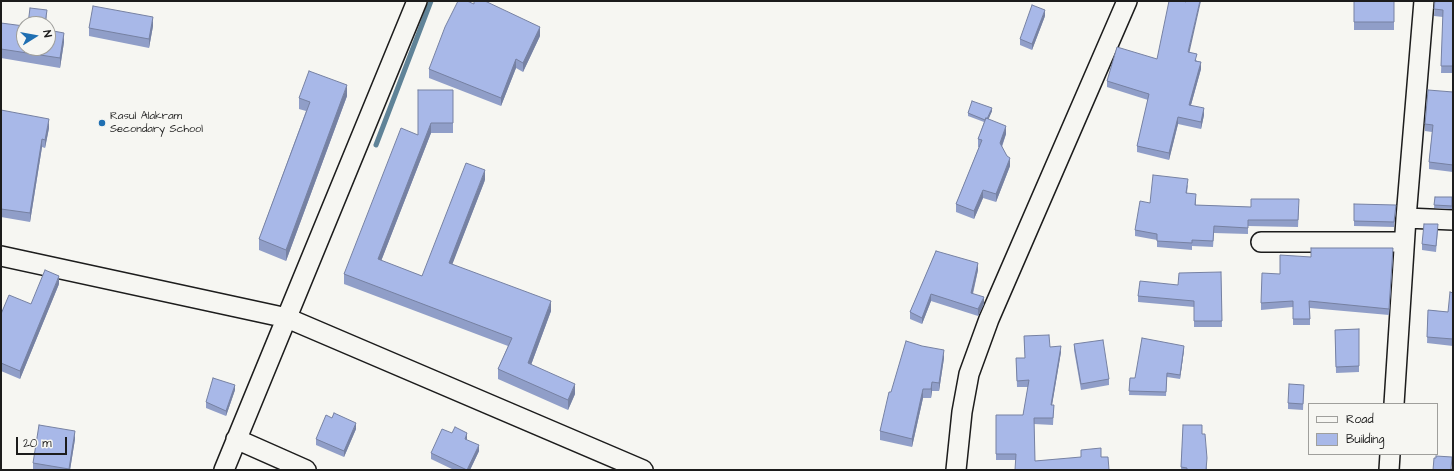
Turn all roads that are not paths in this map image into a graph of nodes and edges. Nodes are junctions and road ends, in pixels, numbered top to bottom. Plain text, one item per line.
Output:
1 (417, 1) edge
2 (1127, 1) edge
3 (1424, 1) edge
4 (1406, 218) junction
5 (1453, 220) edge
6 (1261, 242) dead end
7 (1404, 242) junction
8 (1, 256) edge
9 (287, 318) junction
10 (1394, 403) edge
11 (236, 439) junction
12 (1390, 455) edge
13 (224, 470) edge
14 (306, 470) edge
15 (643, 470) edge
16 (956, 470) edge
17 (1389, 470) edge

1 - 9 street
2 - 16 street
3 - 4 street
4 - 5 street
4 - 7 street
6 - 7 street
7 - 10 street
8 - 9 street
9 - 11 street
9 - 15 street
11 - 13 street
11 - 14 street
12 - 17 street

